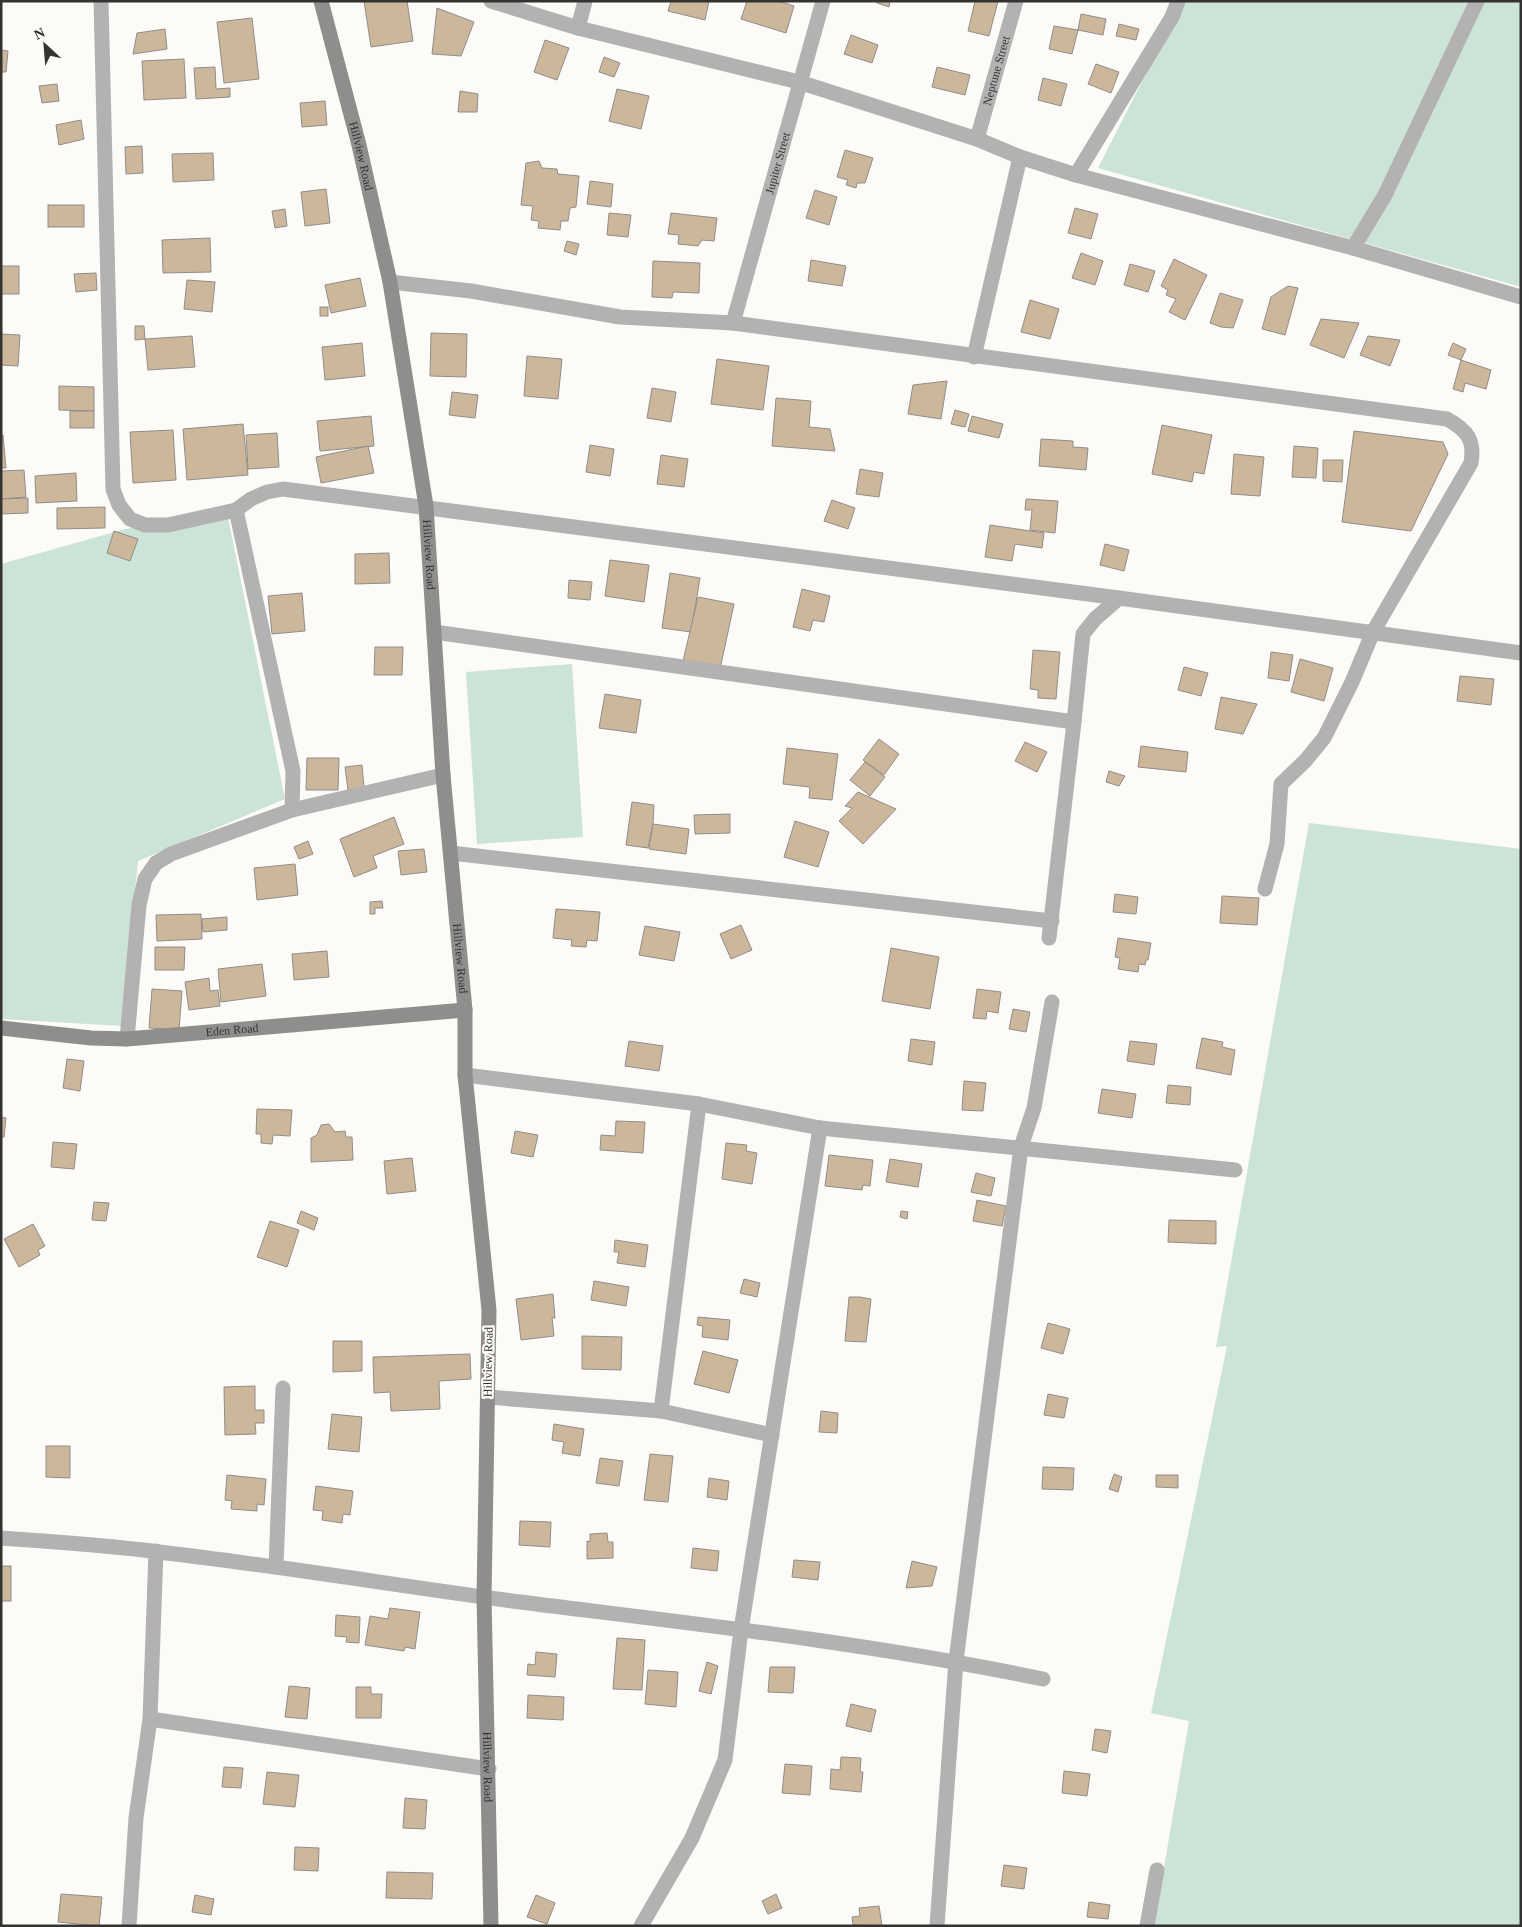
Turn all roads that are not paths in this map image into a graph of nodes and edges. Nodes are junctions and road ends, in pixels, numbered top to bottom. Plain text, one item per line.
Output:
1 (101, 1) edge
2 (321, 1) edge
3 (491, 1) edge
4 (585, 1) edge
5 (823, 1) edge
6 (1016, 1) edge
7 (1178, 1) edge
8 (1477, 1) edge
9 (578, 28) junction
10 (799, 82) junction
11 (977, 139) junction
12 (1020, 157) junction
13 (1076, 174) junction
14 (1353, 248) junction
15 (390, 282) junction
16 (1521, 297) edge
17 (733, 323) junction
18 (974, 357) junction
19 (426, 506) junction
20 (236, 510) junction
21 (1119, 598) junction
22 (434, 632) junction
23 (1373, 632) junction
24 (1521, 653) edge
25 (1074, 722) junction
26 (443, 775) junction
27 (292, 810) junction
28 (451, 853) junction
29 (1265, 889) dead end
30 (1052, 921) junction
31 (1049, 938) dead end
32 (1052, 1002) dead end
33 (465, 1010) junction
34 (1, 1028) edge
35 (126, 1039) junction
36 (465, 1075) junction
37 (699, 1104) junction
38 (820, 1128) junction
39 (1021, 1147) junction
40 (1235, 1170) dead end
41 (283, 1388) dead end
42 (488, 1397) junction
43 (661, 1411) junction
44 (772, 1435) junction
45 (1, 1538) edge
46 (156, 1551) junction
47 (276, 1567) junction
48 (484, 1597) junction
49 (741, 1630) junction
50 (956, 1661) junction
51 (1042, 1679) dead end
52 (150, 1719) junction
53 (489, 1769) junction
54 (1157, 1870) dead end
55 (129, 1926) edge
56 (491, 1926) edge
57 (641, 1926) edge
58 (937, 1926) edge
59 (1147, 1926) edge

1 - 20 street
2 - 15 street, Hillview Road
3 - 9 street
4 - 9 street
5 - 10 street, Jupiter Street
6 - 11 street, Neptune Street
7 - 13 street
8 - 14 street
9 - 10 street
10 - 11 street
10 - 17 street, Jupiter Street
11 - 12 street
12 - 13 street
12 - 18 street
13 - 14 street
14 - 16 street
15 - 17 street
15 - 19 street, Hillview Road
17 - 18 street
18 - 23 street
19 - 20 street
19 - 21 street
19 - 22 street, Hillview Road
20 - 27 street
21 - 23 street
21 - 25 street
22 - 25 street
22 - 26 street, Hillview Road
23 - 24 street
23 - 29 street
25 - 30 street
26 - 27 street
26 - 28 street, Hillview Road
27 - 35 street
28 - 30 street
28 - 33 street, Hillview Road
30 - 31 street
32 - 39 street
33 - 35 street, Eden Road
33 - 36 street, Hillview Road
34 - 35 street, Eden Road
36 - 37 street
36 - 42 street, Hillview Road
37 - 38 street
37 - 43 street
38 - 39 street
38 - 44 street
39 - 40 street
39 - 50 street
41 - 47 street
42 - 43 street
42 - 48 street, Hillview Road
43 - 44 street
44 - 49 street
45 - 46 street
46 - 47 street
46 - 52 street
47 - 48 street
48 - 49 street
48 - 53 street, Hillview Road
49 - 50 street
49 - 57 street
50 - 51 street
50 - 58 street
52 - 53 street
52 - 55 street
53 - 56 street, Hillview Road
54 - 59 street

